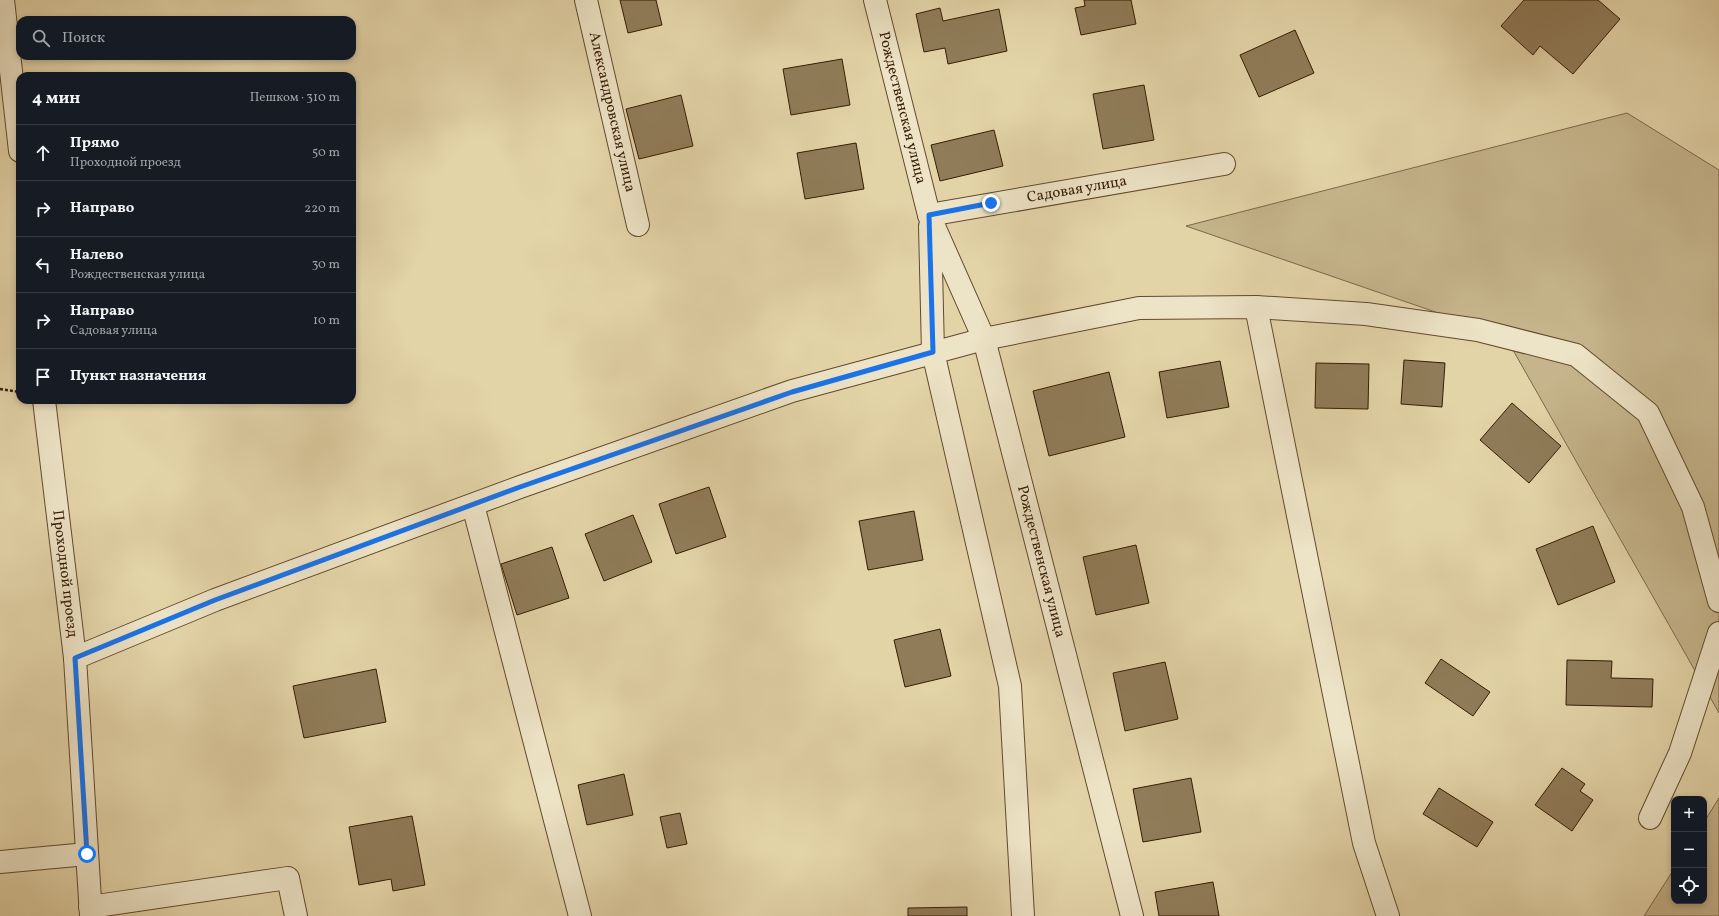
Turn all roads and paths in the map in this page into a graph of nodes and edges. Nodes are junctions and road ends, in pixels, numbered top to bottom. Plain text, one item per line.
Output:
1 (3, 0) edge
2 (586, 0) edge
3 (875, 0) edge
4 (16, 115) edge
5 (1224, 164) dead end
6 (929, 215) junction
7 (638, 225) dead end
8 (1256, 307) junction
9 (984, 339) junction
10 (933, 352) junction
11 (0, 389) edge
12 (16, 391) edge
13 (44, 404) edge
14 (473, 505) junction
15 (1719, 601) edge
16 (1719, 633) edge
17 (75, 658) junction
18 (1650, 818) dead end
19 (87, 854) junction
20 (0, 862) edge
21 (90, 911) edge
22 (296, 916) edge
23 (580, 916) edge
24 (1023, 916) edge
25 (1132, 916) edge
26 (1388, 916) edge

1 - 4 street
2 - 7 street, Александровская улица
3 - 6 street, Рождественская улица
5 - 6 street, Садовая улица
6 - 9 street, Рождественская улица
6 - 10 street, Рождественская улица
8 - 9 street
8 - 15 street
8 - 26 street
9 - 10 street
9 - 25 street, Рождественская улица
10 - 14 street
10 - 24 street, Рождественская улица
11 - 12 path
13 - 17 street, Проходной проезд
14 - 17 street
14 - 23 street
16 - 18 street
17 - 19 street, Проходной проезд
19 - 20 street
19 - 21 street, Проходной проезд
21 - 22 street

